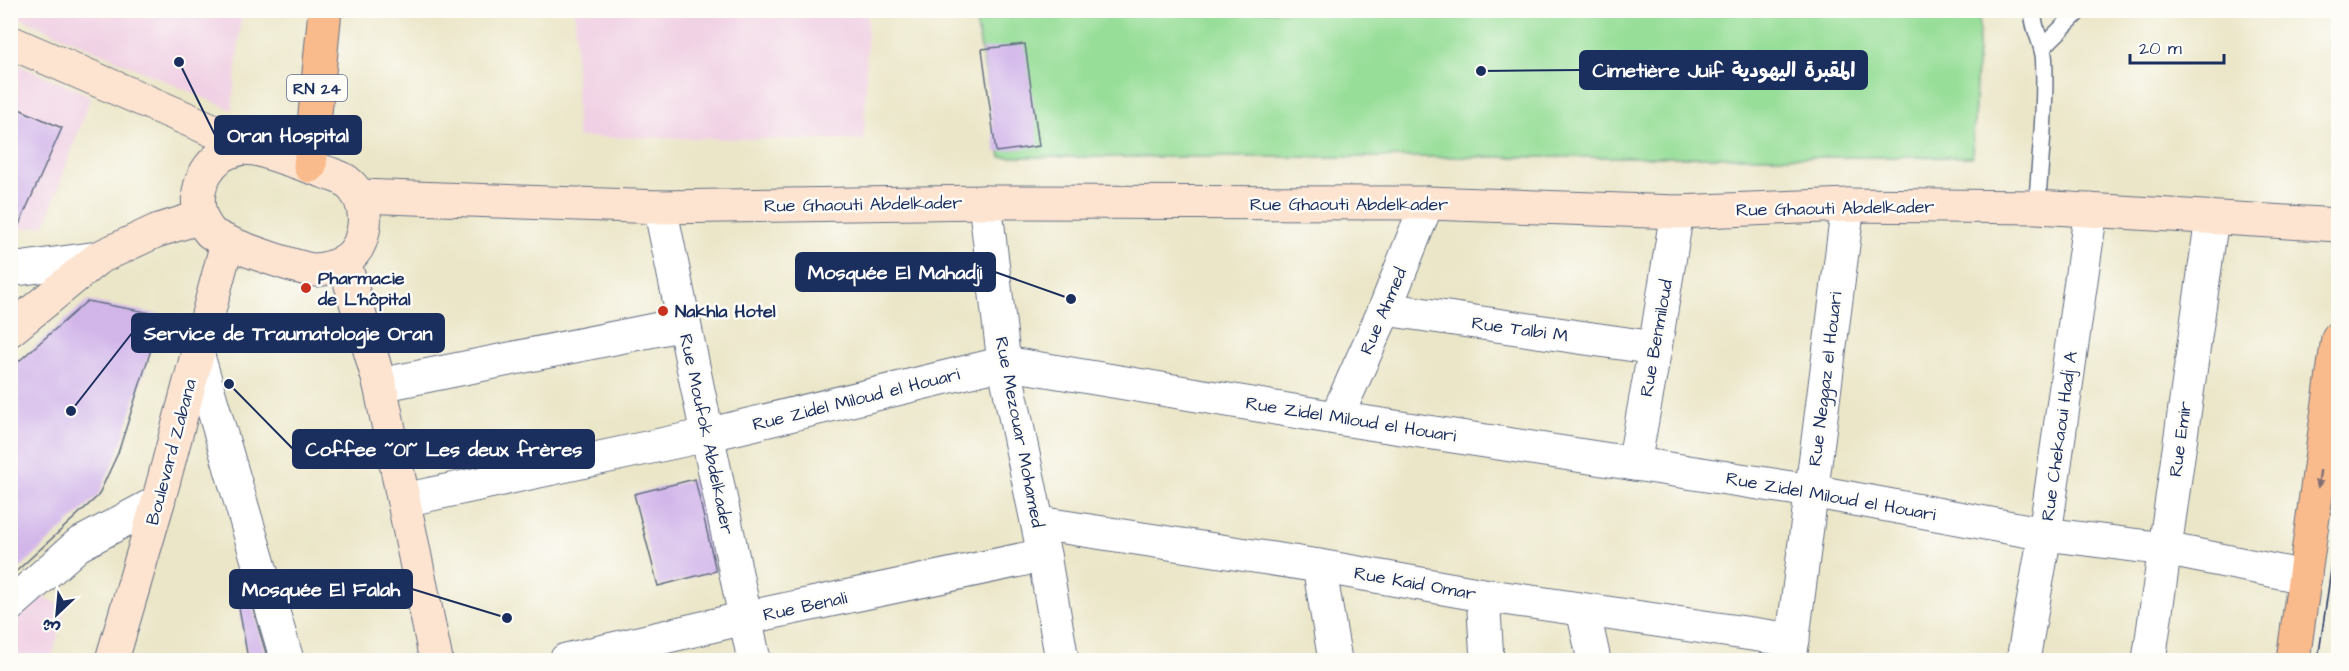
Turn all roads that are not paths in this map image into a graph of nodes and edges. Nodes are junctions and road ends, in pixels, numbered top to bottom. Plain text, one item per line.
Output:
1 (325, 10) edge
2 (2033, 10) edge
3 (2080, 10) edge
4 (10, 42) edge
5 (2043, 47) junction
6 (256, 149) junction
7 (310, 166) junction
8 (359, 196) junction
9 (985, 202) junction
10 (1427, 203) junction
11 (1848, 206) junction
12 (660, 207) junction
13 (2037, 207) junction
14 (2091, 210) junction
15 (1677, 212) junction
16 (201, 217) junction
17 (2212, 218) junction
18 (2338, 225) edge
19 (227, 243) junction
20 (98, 258) junction
21 (344, 261) junction
22 (10, 270) edge
23 (1384, 309) junction
24 (684, 324) junction
25 (10, 330) edge
26 (2338, 338) edge
27 (1655, 348) junction
28 (198, 356) junction
29 (1004, 363) junction
30 (380, 385) junction
31 (1336, 417) junction
32 (707, 435) junction
33 (1634, 464) junction
34 (1811, 491) junction
35 (404, 500) junction
36 (158, 502) junction
37 (1038, 523) junction
38 (2045, 534) junction
39 (2165, 549) junction
40 (1044, 555) junction
41 (1319, 566) junction
42 (2305, 577) junction
43 (1483, 595) junction
44 (10, 605) edge
45 (1583, 609) junction
46 (745, 618) junction
47 (1792, 650) edge
48 (112, 660) edge
49 (287, 660) edge
50 (436, 660) edge
51 (566, 660) edge
52 (754, 660) edge
53 (1062, 660) edge
54 (1335, 660) edge
55 (1487, 660) edge
56 (1594, 660) edge
57 (2023, 660) edge
58 (2149, 660) edge
59 (2293, 660) edge

1 - 7 main road, RN 24
2 - 5 lane
3 - 5 lane
4 - 6 main road
5 - 13 lane
6 - 7 main road
6 - 16 main road
7 - 8 main road
8 - 12 main road, Rue Ghaouti Abdelkader
8 - 21 main road
9 - 10 main road, Rue Ghaouti Abdelkader
9 - 12 main road, Rue Ghaouti Abdelkader
9 - 29 street, Rue Mezouar Mohamed
10 - 15 main road, Rue Ghaouti Abdelkader
10 - 23 street, Rue Ahmed
11 - 13 main road, Rue Ghaouti Abdelkader
11 - 15 main road, Rue Ghaouti Abdelkader
11 - 34 street, Rue Neggaz el Houari
12 - 24 street, Rue Moufok Abdelkader
13 - 14 main road, Rue Ghaouti Abdelkader
14 - 17 main road, Rue Ghaouti Abdelkader
14 - 38 street, Rue Chekaoui Hadj A
15 - 27 street, Rue Benmiloud
16 - 19 main road
16 - 20 main road
17 - 18 main road, Rue Ghaouti Abdelkader
17 - 39 street, Rue Emir
19 - 21 main road
19 - 28 main road, Boulevard Zabana
20 - 22 street
20 - 25 main road
21 - 30 main road
23 - 27 street, Rue Talbi M
23 - 31 street, Rue Ahmed
24 - 30 street
24 - 32 street, Rue Moufok Abdelkader
26 -> 42 main road
27 - 33 street, Rue Benmiloud
28 - 36 main road, Boulevard Zabana
28 - 49 street
29 - 31 street, Rue Zidel Miloud el Houari
29 - 32 street, Rue Zidel Miloud el Houari
29 - 37 street, Rue Mezouar Mohamed
30 - 35 main road
31 - 33 street, Rue Zidel Miloud el Houari
32 - 35 street, Rue Zidel Miloud el Houari
32 - 46 street, Rue Moufok Abdelkader
33 - 34 street, Rue Zidel Miloud el Houari
34 - 38 street, Rue Zidel Miloud el Houari
34 - 47 street, Rue Neggaz el Houari
35 - 50 main road
36 - 44 street
36 - 48 main road, Boulevard Zabana
37 - 40 street, Rue Mezouar Mohamed
37 - 41 street, Rue Kaid Omar
38 - 39 street, Rue Zidel Miloud el Houari
38 - 57 street, Rue Chekaoui Hadj A
39 - 42 street, Rue Zidel Miloud el Houari
39 - 58 street, Rue Emir
40 - 46 street, Rue Benali
40 - 53 street, Rue Mezouar Mohamed
41 - 43 street, Rue Kaid Omar
41 - 54 street
42 - 59 main road
43 - 45 street, Rue Kaid Omar
43 - 55 street
45 - 47 street, Rue Kaid Omar
45 - 56 street
46 - 51 street, Rue Benali
46 - 52 street, Rue Moufok Abdelkader

